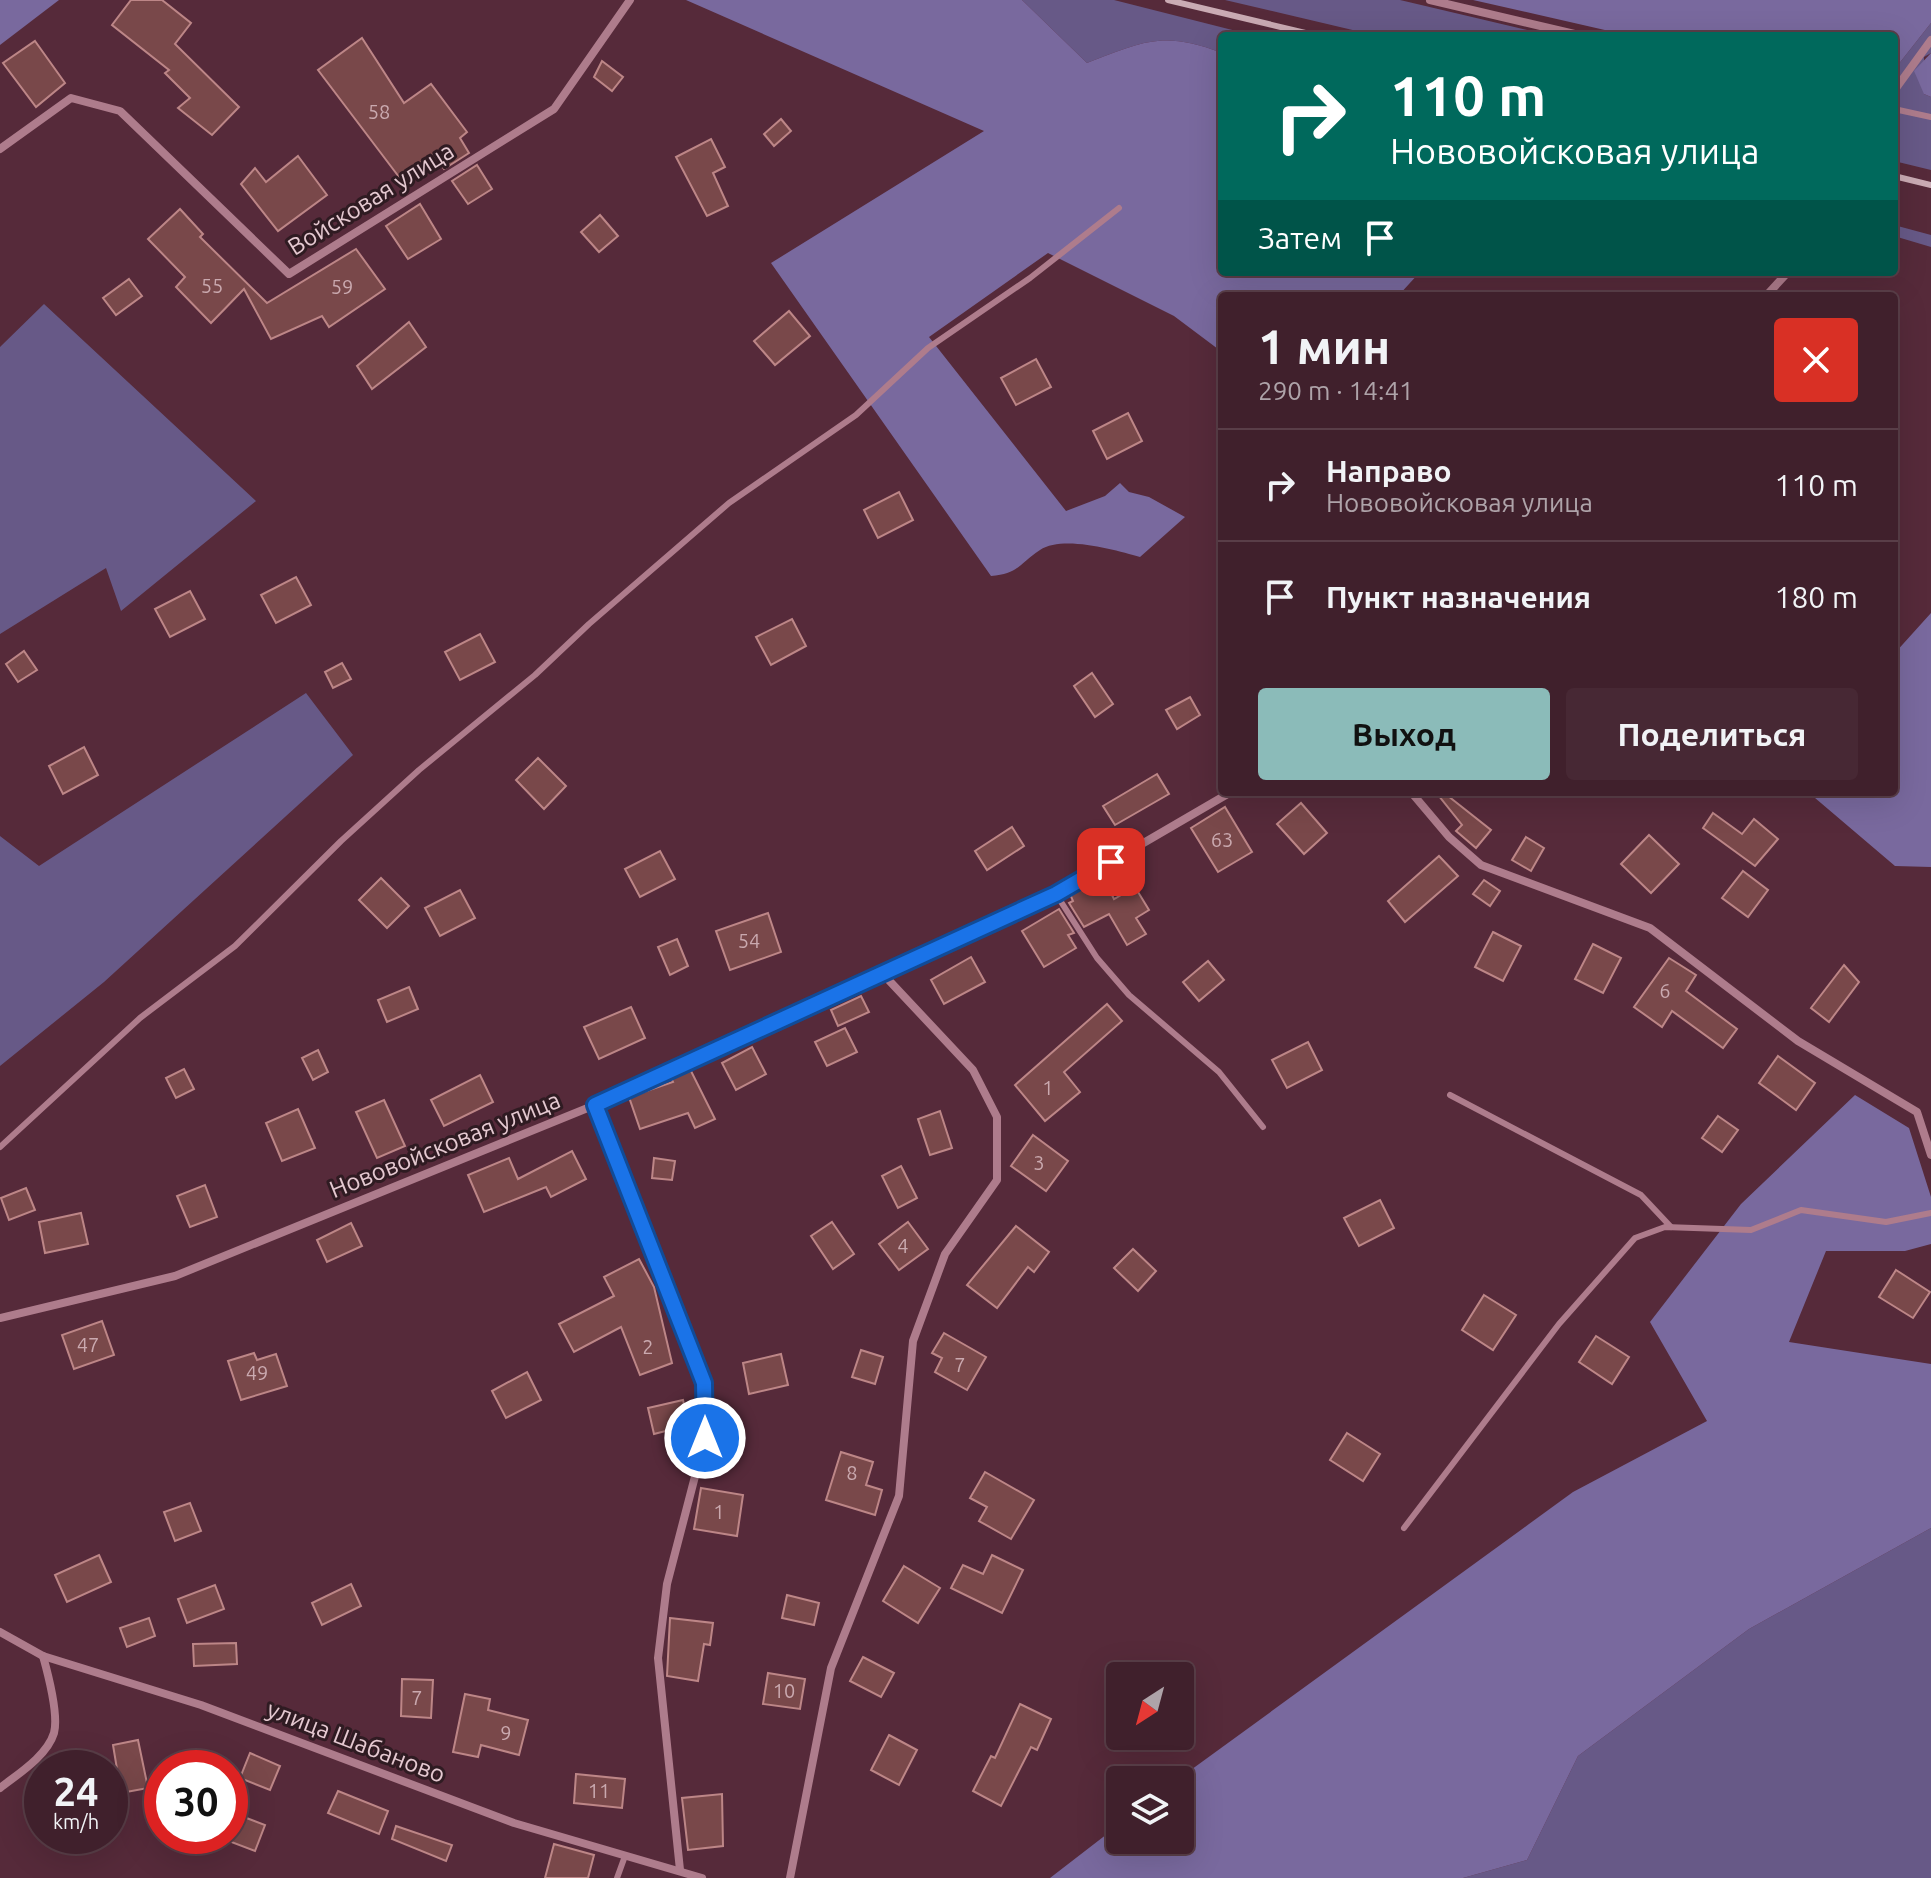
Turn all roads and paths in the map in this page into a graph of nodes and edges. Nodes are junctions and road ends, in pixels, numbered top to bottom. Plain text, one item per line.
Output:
1 (630, 0) edge
2 (1430, 0) edge
3 (1566, 32) edge
4 (1931, 40) edge
5 (1898, 85) edge
6 (1898, 110) edge
7 (1931, 117) edge
8 (0, 149) edge
9 (1119, 208) dead end
10 (1784, 276) edge
11 (1770, 292) edge
12 (1224, 796) edge
13 (1414, 796) edge
14 (1056, 894) junction
15 (883, 974) junction
16 (1450, 1095) dead end
17 (595, 1105) junction
18 (1263, 1127) dead end
19 (0, 1147) edge
20 (1931, 1155) edge
21 (1931, 1213) edge
22 (1671, 1227) junction
23 (0, 1318) edge
24 (1404, 1528) dead end
25 (0, 1632) edge
26 (43, 1656) junction
27 (0, 1788) edge
28 (625, 1856) junction
29 (680, 1870) junction
30 (617, 1878) edge
31 (702, 1878) edge
32 (790, 1878) edge

1 - 8 street, Войсковая улица
2 - 3 street
4 - 5 street
6 - 7 lane
9 - 19 lane
10 - 11 street
12 - 14 street, Нововойсковая улица
13 - 20 street
14 - 15 street, Нововойсковая улица
14 - 18 lane
15 - 17 street, Нововойсковая улица
15 - 32 street
16 - 22 lane
17 - 23 street, Нововойсковая улица
17 - 29 street
21 - 22 lane
22 - 24 lane
25 - 26 street, улица Шабаново
26 - 27 street
26 - 28 street, улица Шабаново
28 - 29 street, улица Шабаново
28 - 30 lane
29 - 31 street, улица Шабаново

